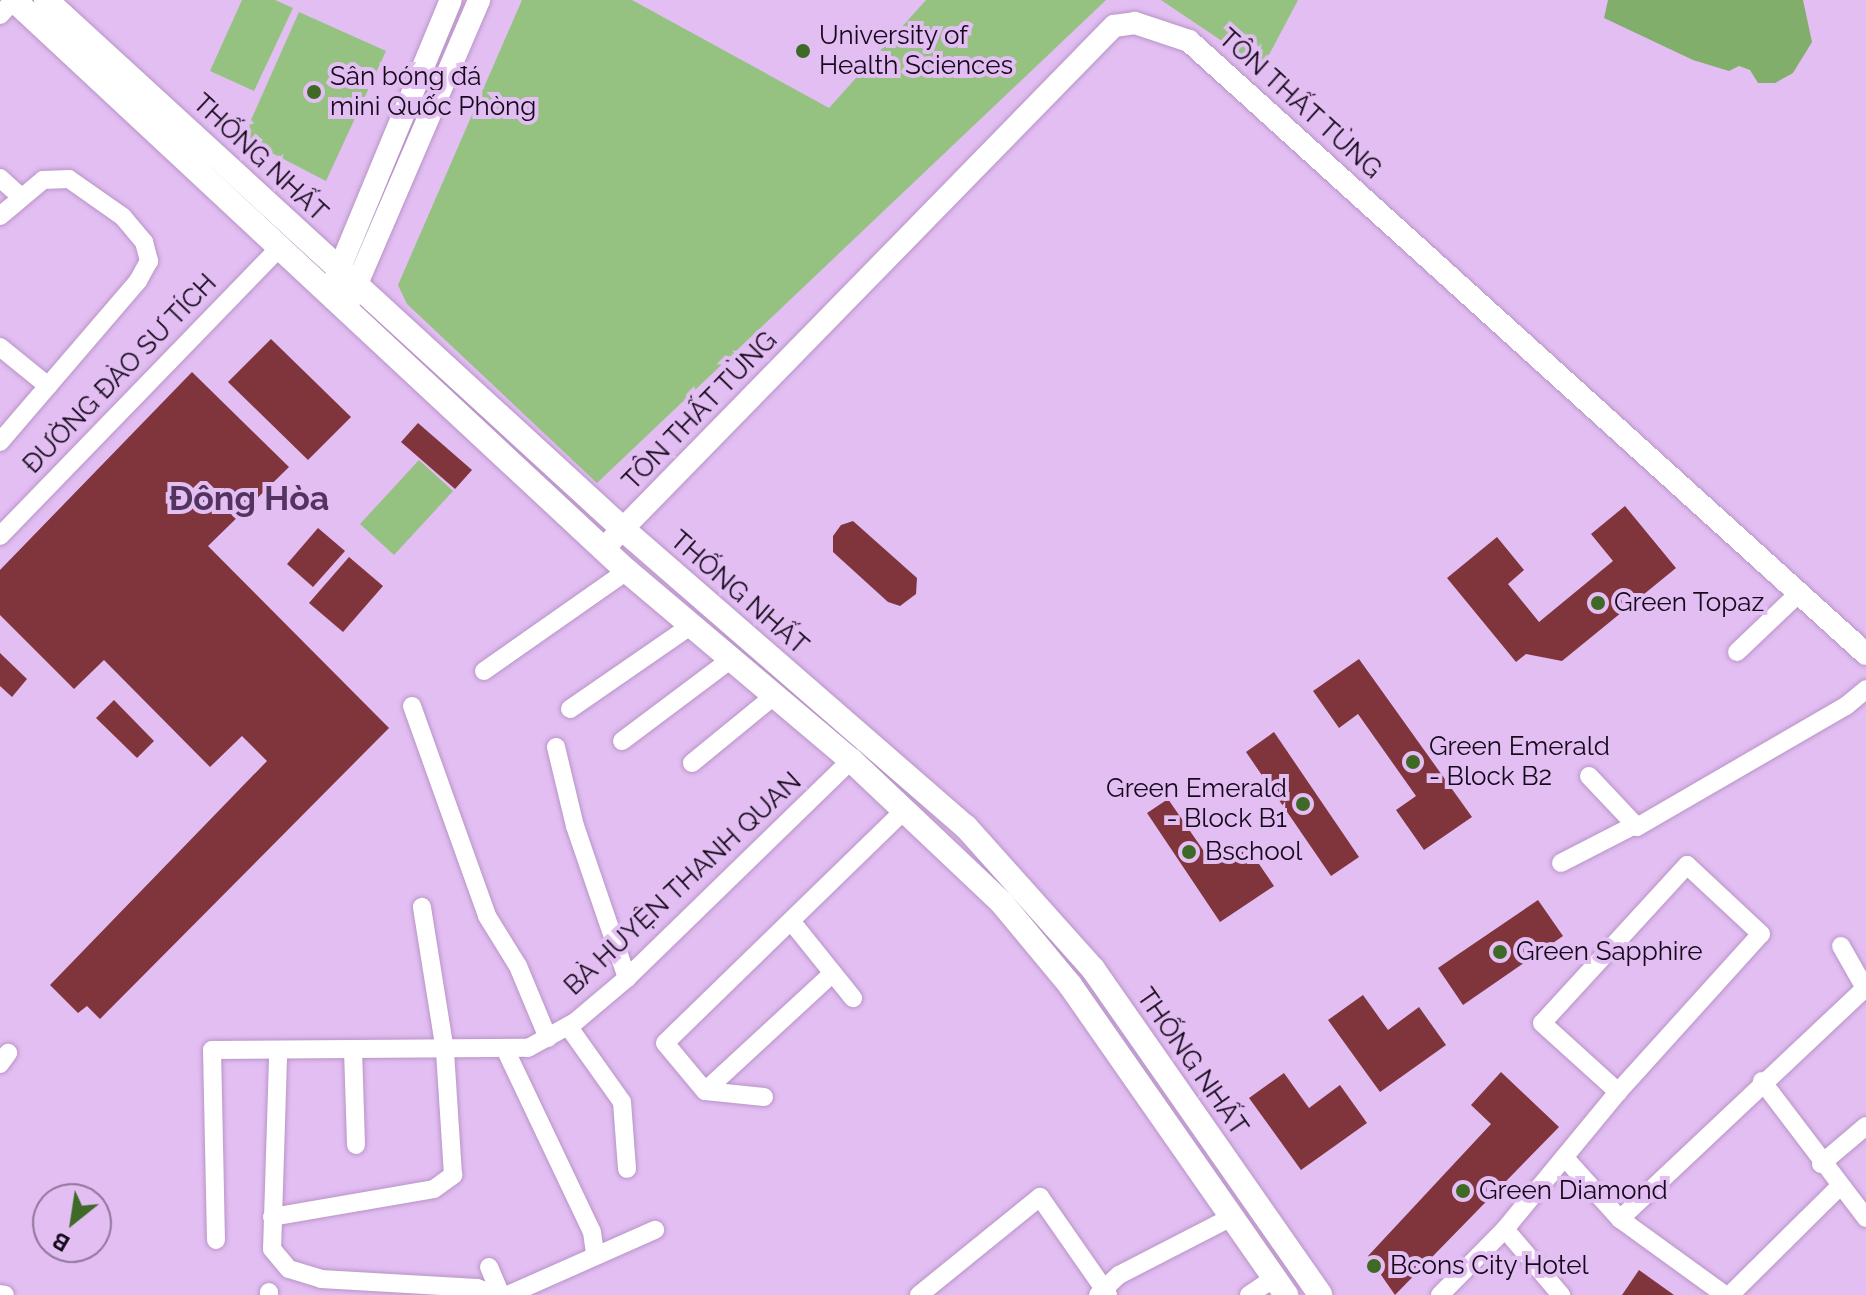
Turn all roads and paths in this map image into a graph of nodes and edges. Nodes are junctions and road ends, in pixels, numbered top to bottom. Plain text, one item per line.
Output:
1 (14, 0) edge
2 (46, 0) edge
3 (451, 0) edge
4 (479, 0) edge
5 (0, 15) edge
6 (0, 178) edge
7 (20, 196) junction
8 (0, 216) edge
9 (278, 249) junction
10 (347, 277) junction
11 (338, 302) junction
12 (0, 347) edge
13 (48, 386) junction
14 (0, 442) edge
15 (624, 530) junction
16 (0, 536) edge
17 (604, 548) junction
18 (627, 571) junction
19 (1798, 594) junction
20 (689, 627) junction
21 (1737, 652) dead end
22 (1866, 654) edge
23 (730, 660) junction
24 (484, 671) dead end
25 (1866, 689) edge
26 (774, 696) junction
27 (412, 706) dead end
28 (570, 709) dead end
29 (622, 741) dead end
30 (556, 747) dead end
31 (851, 760) junction
32 (692, 763) dead end
33 (1589, 776) dead end
34 (905, 810) junction
35 (1633, 826) junction
36 (1561, 863) dead end
37 (422, 907) dead end
38 (791, 921) junction
39 (1841, 946) dead end
40 (833, 973) junction
41 (627, 978) junction
42 (1866, 988) edge
43 (853, 998) dead end
44 (568, 1026) junction
45 (548, 1038) junction
46 (353, 1049) junction
47 (445, 1051) junction
48 (506, 1051) junction
49 (278, 1059) dead end
50 (1762, 1081) junction
51 (705, 1091) junction
52 (1618, 1092) junction
53 (764, 1097) dead end
54 (1866, 1126) edge
55 (356, 1145) dead end
56 (1566, 1159) junction
57 (1821, 1164) junction
58 (627, 1169) dead end
59 (1840, 1186) junction
60 (272, 1217) junction
61 (1230, 1218) junction
62 (1866, 1218) edge
63 (1620, 1219) junction
64 (1505, 1229) junction
65 (655, 1230) dead end
66 (216, 1240) dead end
67 (595, 1253) junction
68 (1296, 1261) junction
69 (489, 1267) dead end
70 (1280, 1286) edge
71 (1103, 1293) edge
72 (498, 1295) edge
73 (508, 1295) edge
74 (919, 1295) edge
75 (1249, 1295) edge
76 (1320, 1295) edge
77 (1440, 1295) edge
78 (1561, 1295) edge
79 (1728, 1295) edge

1 - 5 street
1 - 9 main road, THỐNG NHẤT
2 - 10 main road, THỐNG NHẤT
3 - 10 street
4 - 10 street
6 - 7 street
7 - 8 street
7 - 13 street
9 - 11 main road, THỐNG NHẤT
9 - 16 street, ĐƯỜNG ĐÀO SƯ TÍCH
10 - 11 street
10 - 15 main road, THỐNG NHẤT
11 - 17 main road, THỐNG NHẤT
12 - 13 street
13 - 14 street
15 - 17 street, TÔN THẤT TÙNG
15 - 19 street, TÔN THẤT TÙNG
15 - 68 main road, THỐNG NHẤT
17 - 18 main road, THỐNG NHẤT
18 - 20 main road, THỐNG NHẤT
18 - 24 street
19 - 21 street
19 - 22 street, TÔN THẤT TÙNG
20 - 23 main road, THỐNG NHẤT
20 - 28 street
23 - 26 main road, THỐNG NHẤT
23 - 29 street
25 - 35 street
26 - 31 main road, THỐNG NHẤT
26 - 32 street
27 - 45 street
30 - 41 street
31 - 34 main road, THỐNG NHẤT
31 - 41 street, BÀ HUYỆN THANH QUAN
33 - 35 street
34 - 38 street
34 - 61 main road, THỐNG NHẤT
35 - 36 street
37 - 47 street
38 - 40 street
38 - 51 street
39 - 42 street
40 - 43 street
40 - 51 street
41 - 44 street, BÀ HUYỆN THANH QUAN
42 - 50 street
44 - 45 street, BÀ HUYỆN THANH QUAN
44 - 58 street
45 - 48 street, BÀ HUYỆN THANH QUAN
46 - 47 street, BÀ HUYỆN THANH QUAN
46 - 55 street
46 - 66 street, BÀ HUYỆN THANH QUAN
47 - 48 street, BÀ HUYỆN THANH QUAN
47 - 60 street
48 - 67 street
49 - 60 street
50 - 57 street
50 - 63 street
51 - 53 street
52 - 52 street
52 - 56 street
54 - 57 street
56 - 63 street
56 - 64 street
57 - 59 street
59 - 62 street
59 - 79 street
60 - 72 street
61 - 70 main road, THỐNG NHẤT
61 - 71 street
63 - 79 street
64 - 77 street
64 - 78 street
65 - 67 street
67 - 73 street
68 - 70 main road
68 - 76 main road, THỐNG NHẤT
69 - 72 street
70 - 75 street
71 - 74 street

